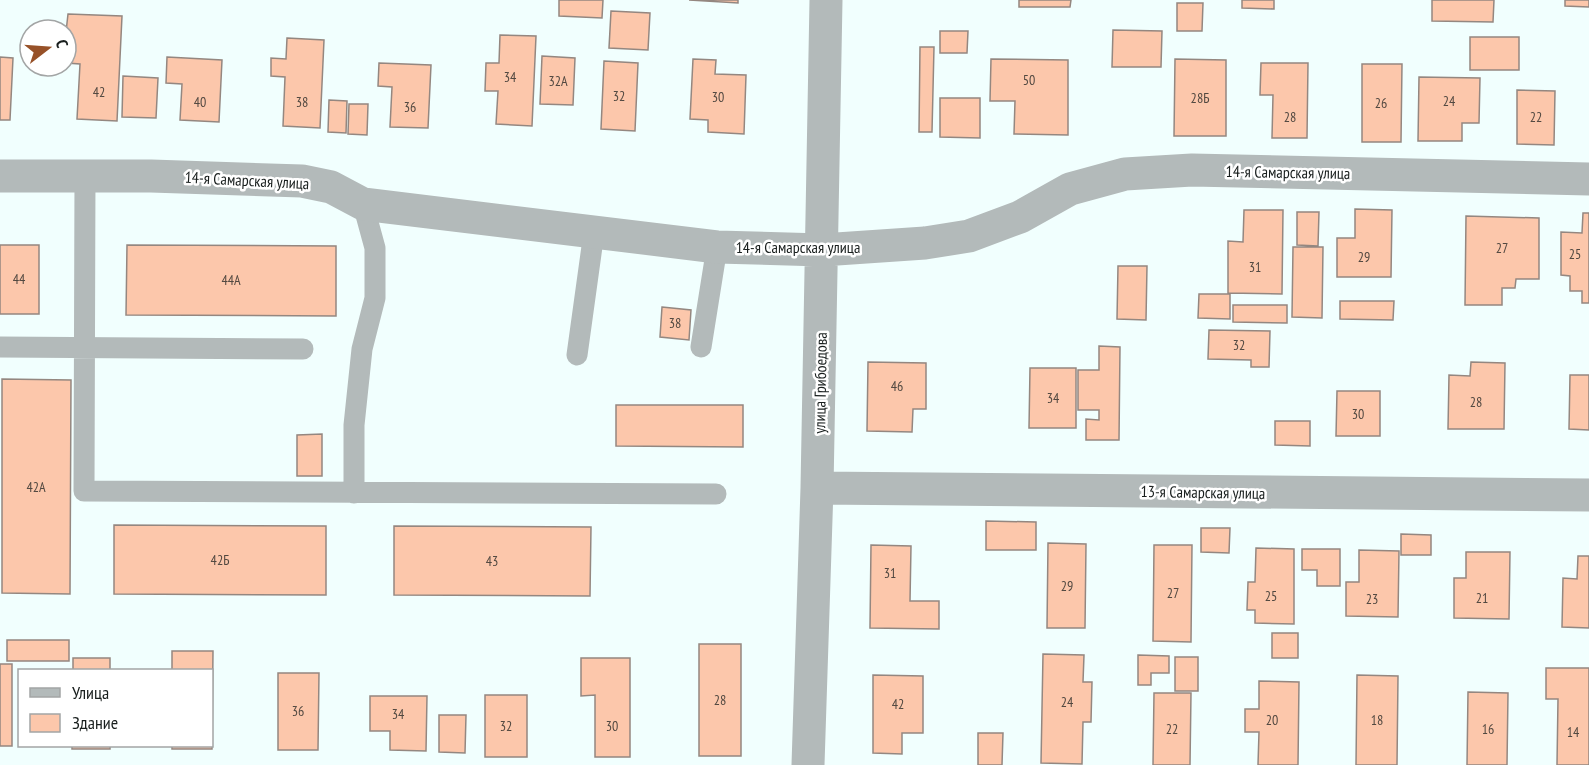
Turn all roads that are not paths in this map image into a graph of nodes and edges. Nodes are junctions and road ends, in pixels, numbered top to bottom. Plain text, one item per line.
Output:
1 (826, 0) edge
2 (0, 176) edge
3 (85, 176) junction
4 (1589, 179) edge
5 (363, 204) junction
6 (594, 232) junction
7 (717, 248) junction
8 (822, 250) junction
9 (0, 347) edge
10 (84, 347) junction
11 (701, 347) dead end
12 (303, 349) dead end
13 (577, 355) dead end
14 (817, 488) junction
15 (354, 493) junction
16 (716, 494) dead end
17 (1589, 495) edge
18 (808, 765) edge

1 - 8 street, улица Грибоедова
2 - 3 street, 14-я Самарская улица
3 - 5 street, 14-я Самарская улица
3 - 10 lane
4 - 8 street, 14-я Самарская улица
5 - 6 street, 14-я Самарская улица
5 - 15 lane
6 - 7 street, 14-я Самарская улица
6 - 13 lane
7 - 8 street, 14-я Самарская улица
7 - 11 lane
8 - 14 street, улица Грибоедова
9 - 10 lane
10 - 12 lane
10 - 15 lane
14 - 17 street, 13-я Самарская улица
14 - 18 street, улица Грибоедова
15 - 16 lane

